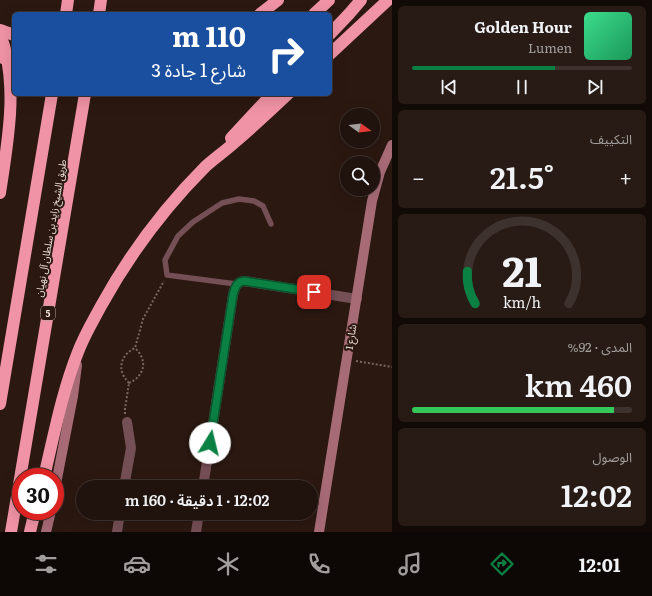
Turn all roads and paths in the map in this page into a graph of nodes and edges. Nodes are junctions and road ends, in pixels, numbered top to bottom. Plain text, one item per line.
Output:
1 (68, 0) edge
2 (101, 0) edge
3 (278, 0) edge
4 (329, 0) edge
5 (361, 0) edge
6 (388, 0) edge
7 (66, 12) edge
8 (99, 12) edge
9 (263, 12) edge
10 (316, 12) edge
11 (0, 30) edge
12 (332, 32) edge
13 (0, 33) edge
14 (12, 34) edge
15 (332, 52) edge
16 (0, 57) edge
17 (12, 61) edge
18 (52, 96) edge
19 (85, 96) edge
20 (270, 96) edge
21 (286, 96) edge
22 (392, 145) edge
23 (215, 158) junction
24 (0, 193) edge
25 (271, 224) dead end
26 (167, 275) junction
27 (236, 284) junction
28 (357, 299) junction
29 (135, 348) junction
30 (78, 350) junction
31 (347, 360) junction
32 (392, 367) edge
33 (130, 383) junction
34 (0, 404) edge
35 (127, 422) joint
36 (46, 468) edge
37 (59, 468) edge
38 (125, 480) edge
39 (204, 480) edge
40 (33, 520) edge
41 (49, 520) edge
42 (119, 520) edge
43 (198, 520) edge
44 (11, 532) edge
45 (30, 532) edge
46 (46, 532) edge
47 (117, 532) edge
48 (196, 532) edge
49 (319, 532) edge

1 - 7 highway
2 - 8 highway
3 - 9 highway
4 - 10 highway
5 - 12 highway
6 - 15 highway
11 - 14 highway
13 - 24 highway
16 - 17 highway, bridge
18 - 34 highway, طريق الشيخ زايد بن سلطان آل نهيان
19 - 44 highway, طريق الشيخ زايد بن سلطان آل نهيان / 5
20 - 23 highway
21 - 23 highway
22 - 28 street, شارع 1
23 - 30 highway
25 - 26 lane
26 - 27 lane
26 - 29 path
27 - 28 street
27 - 39 street
28 - 31 street, شارع 1
29 - 33 path
29 - 33 path
30 - 36 highway
30 - 37 street
31 - 32 path
31 - 49 street, شارع 1
33 - 35 path
35 - 38 street
40 - 45 highway
41 - 46 street
42 - 47 street
43 - 48 street

